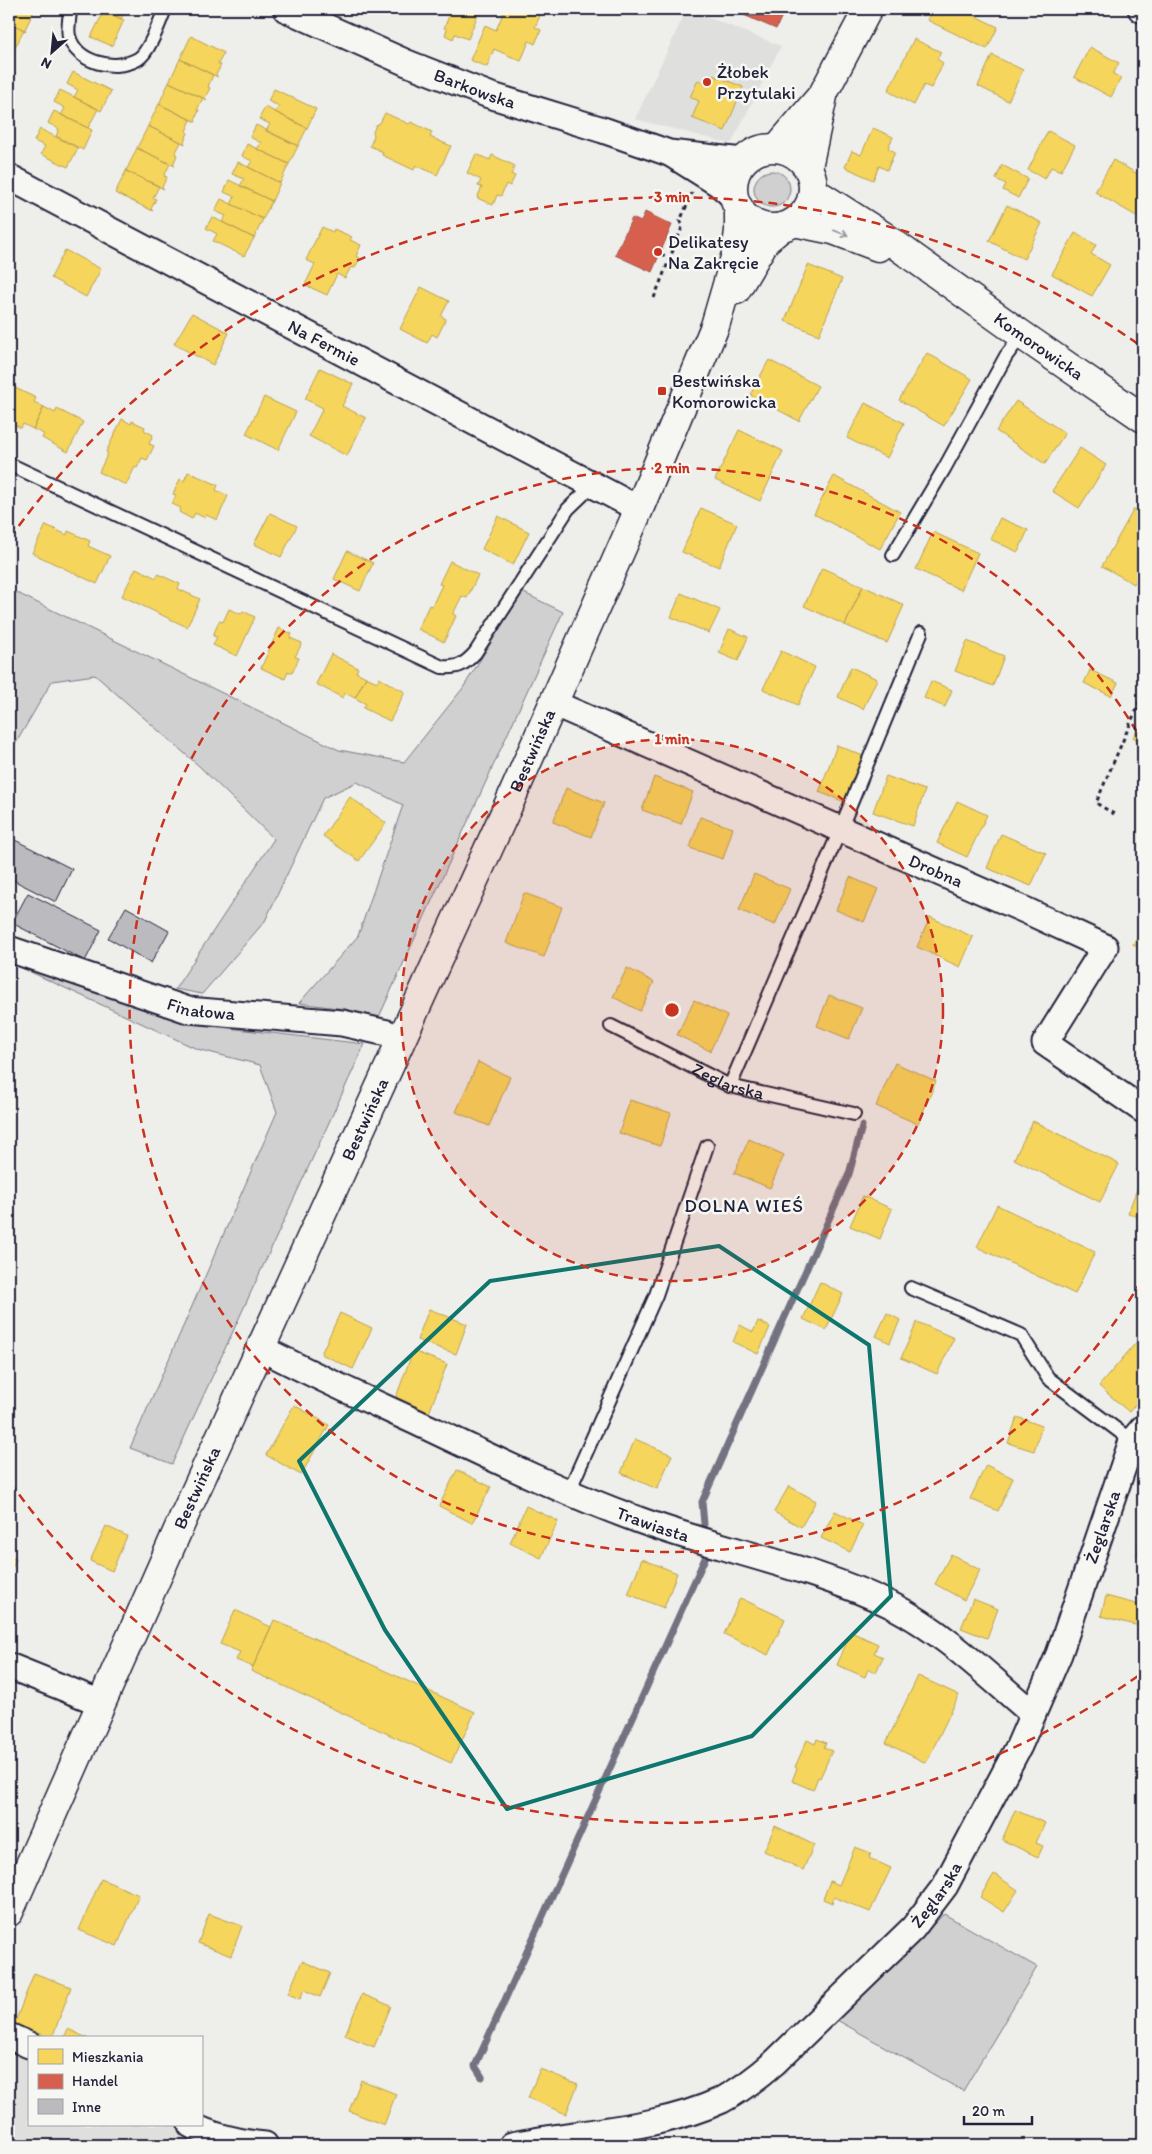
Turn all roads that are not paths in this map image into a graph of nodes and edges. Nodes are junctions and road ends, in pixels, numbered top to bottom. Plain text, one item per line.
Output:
1 (70, 9) edge
2 (165, 9) edge
3 (286, 9) edge
4 (868, 9) edge
5 (823, 94) junction
6 (777, 148) junction
7 (669, 153) junction
8 (743, 161) junction
9 (9, 177) edge
10 (811, 179) junction
11 (736, 202) junction
12 (788, 225) junction
13 (933, 272) junction
14 (715, 326) junction
15 (1022, 335) junction
16 (1143, 418) edge
17 (9, 464) edge
18 (593, 485) junction
19 (639, 509) junction
20 (893, 555) dead end
21 (921, 633) dead end
22 (553, 702) junction
23 (840, 830) junction
24 (9, 949) edge
25 (611, 1026) dead end
26 (402, 1040) junction
27 (730, 1086) junction
28 (1143, 1110) edge
29 (854, 1114) dead end
30 (707, 1146) dead end
31 (911, 1288) dead end
32 (261, 1348) junction
33 (1137, 1435) edge
34 (569, 1491) junction
35 (9, 1666) edge
36 (102, 1703) junction
37 (1033, 1714) junction
38 (9, 1912) edge
39 (9, 2036) edge
40 (28, 2045) edge
41 (193, 2126) edge
42 (525, 2144) edge
43 (265, 2145) edge

1 - 2 lane
3 - 7 street, Barkowska
4 - 5 street
5 - 6 street
5 - 10 street
6 - 8 street
6 - 10 street
7 - 8 street, Barkowska
7 - 11 street, Barkowska
8 - 11 street
9 - 18 street, Na Fermie
10 - 12 street
10 - 13 street, Komorowicka
11 - 12 street
11 - 14 street, Bestwińska
12 -> 13 street, Komorowicka
12 - 14 street, Bestwińska
13 - 15 street, Komorowicka
14 - 19 street, Bestwińska
15 - 16 street, Komorowicka
15 - 20 lane
17 - 18 lane
18 - 19 street, Na Fermie
19 - 22 street, Bestwińska
21 - 23 lane
22 - 23 street, Drobna
22 - 26 street, Bestwińska
23 - 27 lane
23 - 28 street, Drobna
24 - 26 street, Finałowa
25 - 27 lane, Żeglarska
26 - 32 street, Bestwińska
27 - 29 lane, Żeglarska
30 - 34 lane
31 - 33 lane
32 - 34 street, Trawiasta
32 - 36 street, Bestwińska
33 - 37 street, Żeglarska
34 - 37 street, Trawiasta
35 - 36 street
36 - 38 street, Bestwińska
37 - 42 street, Żeglarska
39 - 40 street
41 - 43 street

